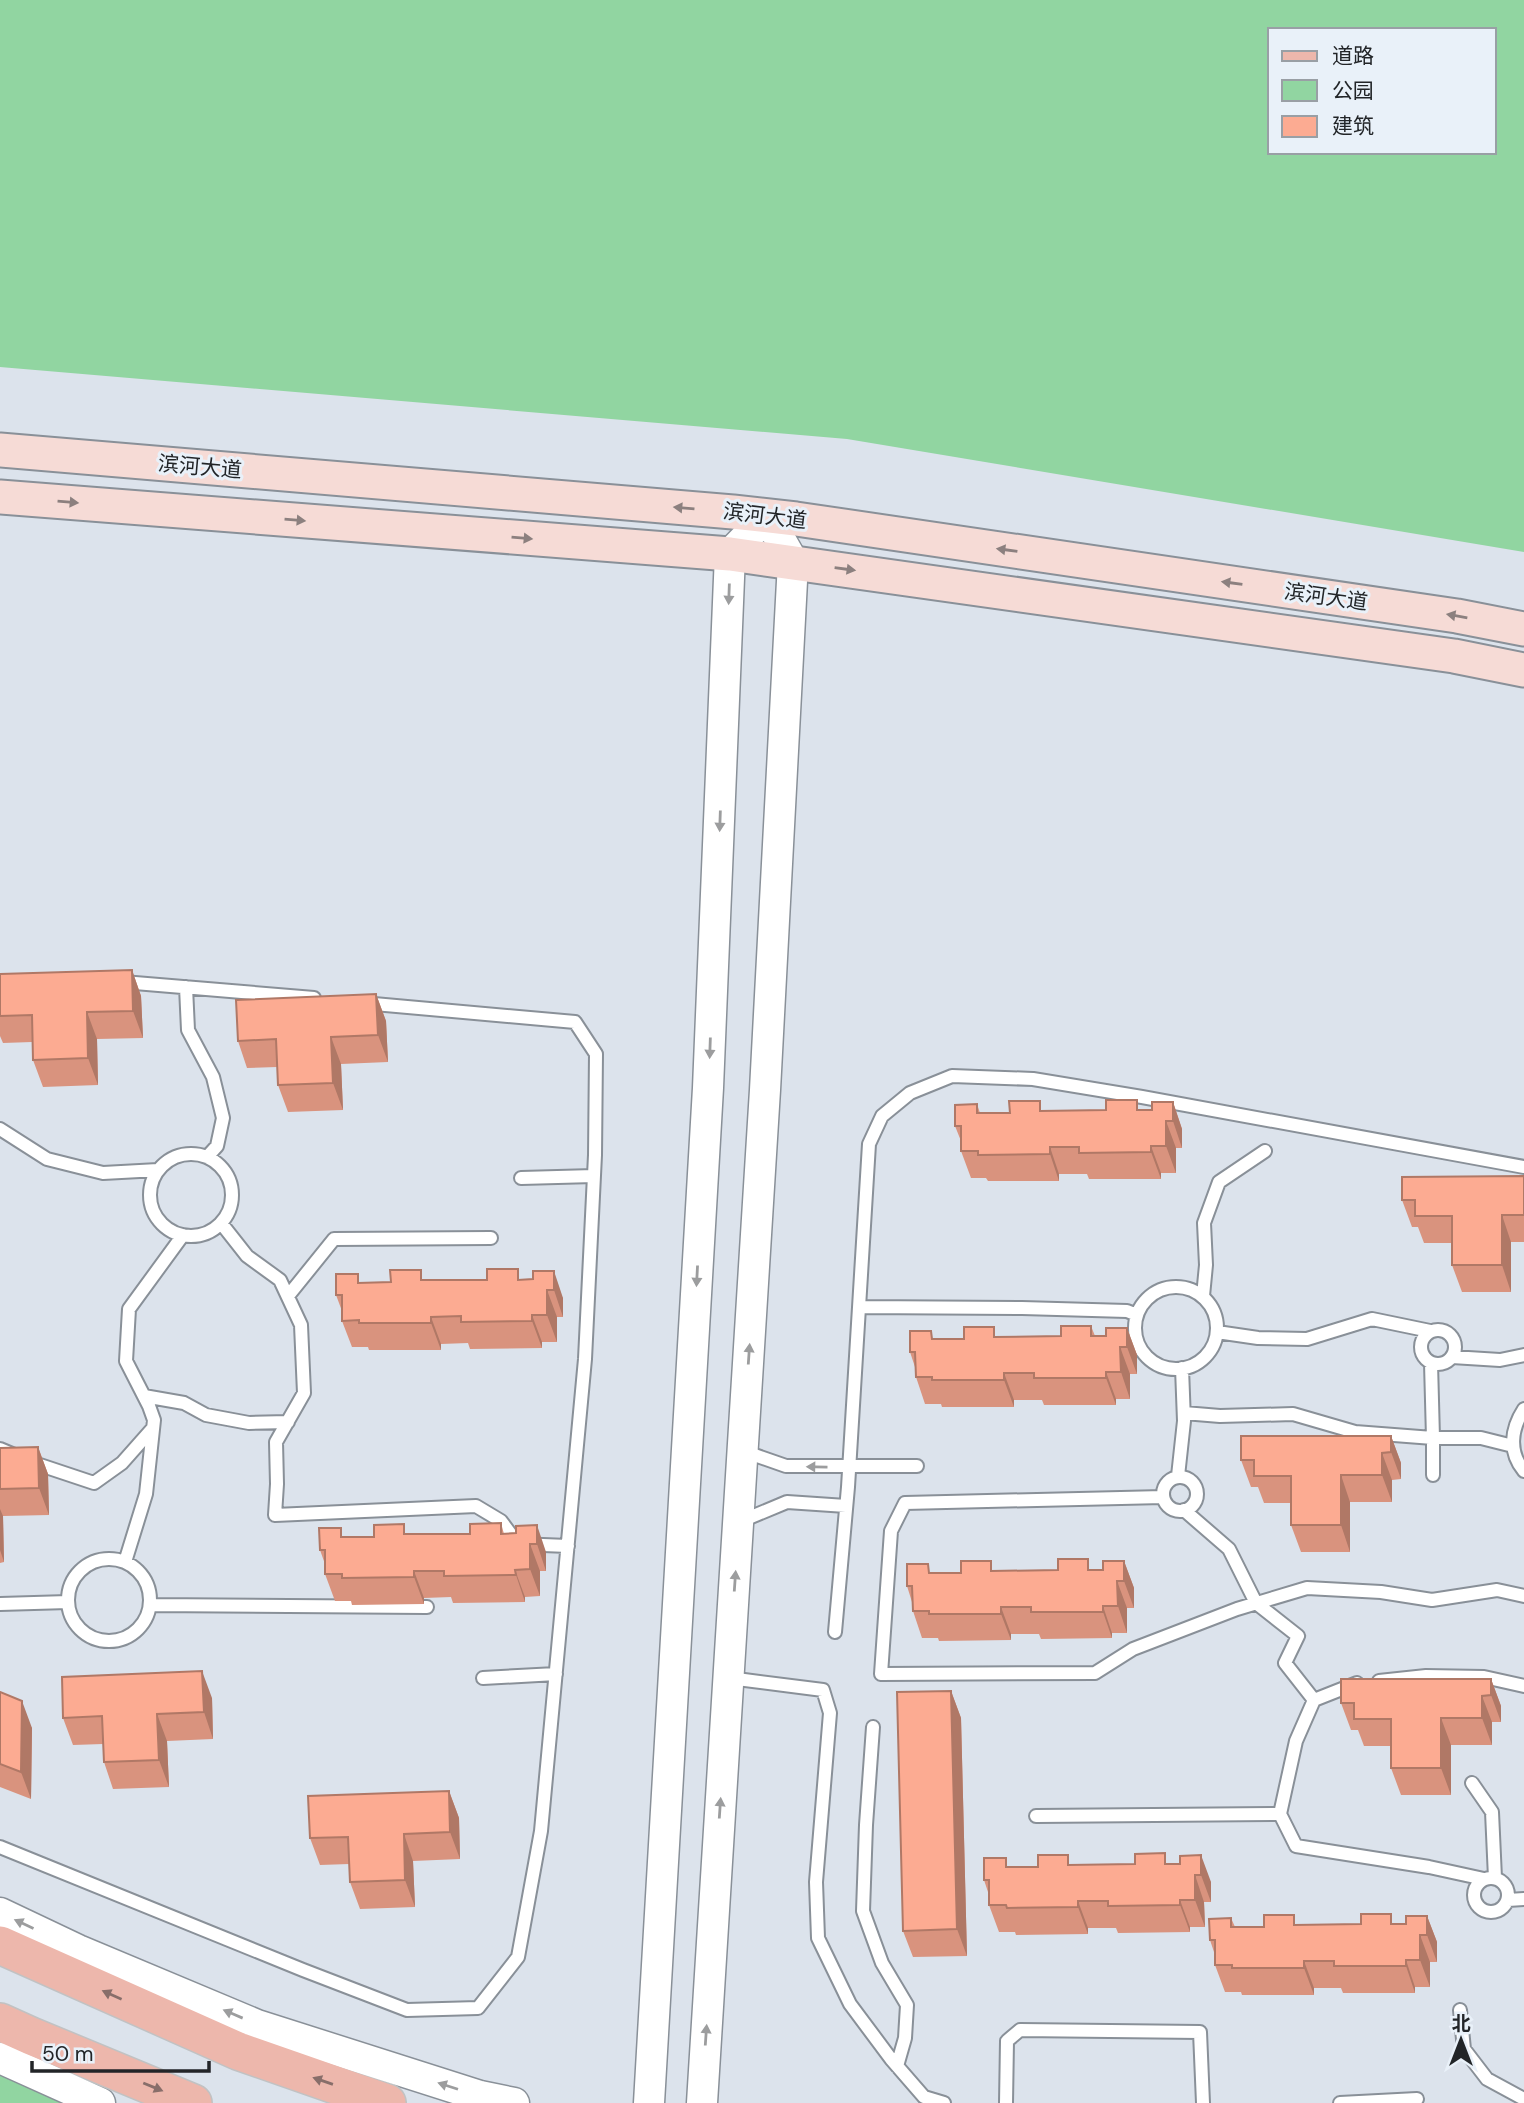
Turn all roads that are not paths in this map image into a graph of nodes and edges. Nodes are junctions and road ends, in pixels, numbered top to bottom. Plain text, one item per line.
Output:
1 (0, 450) edge
2 (0, 497) edge
3 (767, 516) junction
4 (730, 554) junction
5 (793, 562) junction
6 (1524, 629) edge
7 (1524, 670) edge
8 (105, 981) edge
9 (186, 987) junction
10 (325, 999) edge
11 (353, 1002) edge
12 (0, 1129) edge
13 (1265, 1151) dead end
14 (207, 1157) junction
15 (1524, 1167) edge
16 (158, 1170) junction
17 (594, 1176) junction
18 (521, 1178) dead end
19 (221, 1223) junction
20 (183, 1236) junction
21 (491, 1238) dead end
22 (288, 1296) junction
23 (1203, 1296) junction
24 (859, 1307) junction
25 (1137, 1315) junction
26 (1430, 1331) junction
27 (1217, 1332) junction
28 (1524, 1355) edge
29 (1452, 1357) junction
30 (1431, 1363) junction
31 (1182, 1368) junction
32 (144, 1396) junction
33 (1524, 1409) edge
34 (1184, 1413) junction
35 (288, 1422) junction
36 (153, 1428) junction
37 (1433, 1438) junction
38 (1513, 1446) junction
39 (0, 1448) edge
40 (743, 1451) junction
41 (916, 1466) dead end
42 (849, 1467) junction
43 (1524, 1471) edge
44 (1433, 1475) dead end
45 (1178, 1476) junction
46 (1163, 1497) junction
47 (846, 1506) junction
48 (1184, 1510) junction
49 (738, 1522) junction
50 (568, 1546) junction
51 (125, 1562) junction
52 (1524, 1596) edge
53 (68, 1602) junction
54 (1256, 1603) junction
55 (0, 1604) edge
56 (151, 1605) junction
57 (427, 1607) dead end
58 (835, 1632) dead end
59 (556, 1674) junction
60 (483, 1678) dead end
61 (729, 1678) junction
62 (1524, 1686) edge
63 (1314, 1700) junction
64 (873, 1727) dead end
65 (1472, 1783) dead end
66 (1280, 1814) junction
67 (1037, 1816) dead end
68 (0, 1847) edge
69 (1490, 1878) junction
70 (1524, 1899) edge
71 (1508, 1900) junction
72 (0, 1913) edge
73 (0, 1945) edge
74 (1460, 2010) dead end
75 (0, 2022) edge
76 (0, 2058) edge
77 (897, 2066) junction
78 (1417, 2099) dead end
79 (1524, 2099) edge
80 (100, 2103) edge
81 (193, 2103) edge
82 (387, 2103) edge
83 (514, 2103) edge
84 (649, 2103) edge
85 (702, 2103) edge
86 (944, 2103) edge
87 (1006, 2103) edge
88 (1203, 2103) edge
89 (1340, 2103) edge

3 -> 1 main road, 滨河大道
2 -> 4 main road, 滨河大道
3 - 4 street
3 - 5 street
6 -> 3 main road, 滨河大道
4 - 5 main road, 滨河大道
4 -> 84 street
5 -> 7 main road, 滨河大道
40 -> 5 street
8 - 9 lane
9 - 10 lane
9 - 14 lane
11 - 17 lane
12 - 16 lane
13 - 23 lane
14 - 16 lane
14 - 19 lane
15 - 24 lane
16 - 20 lane
17 - 18 lane
17 - 50 lane
19 - 20 lane
19 - 22 lane
20 - 32 lane
21 - 22 lane
22 - 35 lane
23 - 25 lane
23 - 27 lane
24 - 25 lane
24 - 42 lane
25 - 31 lane
26 - 27 lane
26 - 29 lane
26 - 30 lane
27 - 31 lane
28 - 29 lane
29 - 30 lane
30 - 37 lane
31 - 34 lane
32 - 35 lane
32 - 36 lane
33 - 38 lane
34 - 37 lane
34 - 45 lane
35 - 50 lane
36 - 39 lane
36 - 51 lane
37 - 38 lane
37 - 44 lane
38 - 43 lane
42 -> 40 lane
40 - 49 street
41 - 42 lane
42 - 47 lane
45 - 46 lane
45 - 48 lane
46 - 48 lane
46 - 54 lane
47 - 49 lane
47 - 58 lane
48 - 54 lane
61 -> 49 street
50 - 59 lane
51 - 53 lane
51 - 56 lane
52 - 54 lane
53 - 55 lane
53 - 56 lane
54 - 63 lane
56 - 57 lane
59 - 60 lane
59 - 68 lane
61 - 77 lane
85 -> 61 street
62 - 63 lane
63 - 66 lane
64 - 77 lane
65 - 69 lane
66 - 67 lane
66 - 69 lane
69 - 71 lane
69 - 71 lane
70 - 71 lane
83 -> 72 street
82 -> 73 main road
74 - 79 lane
75 -> 81 main road
76 - 80 street
77 - 86 lane
78 - 89 lane
87 - 88 lane

